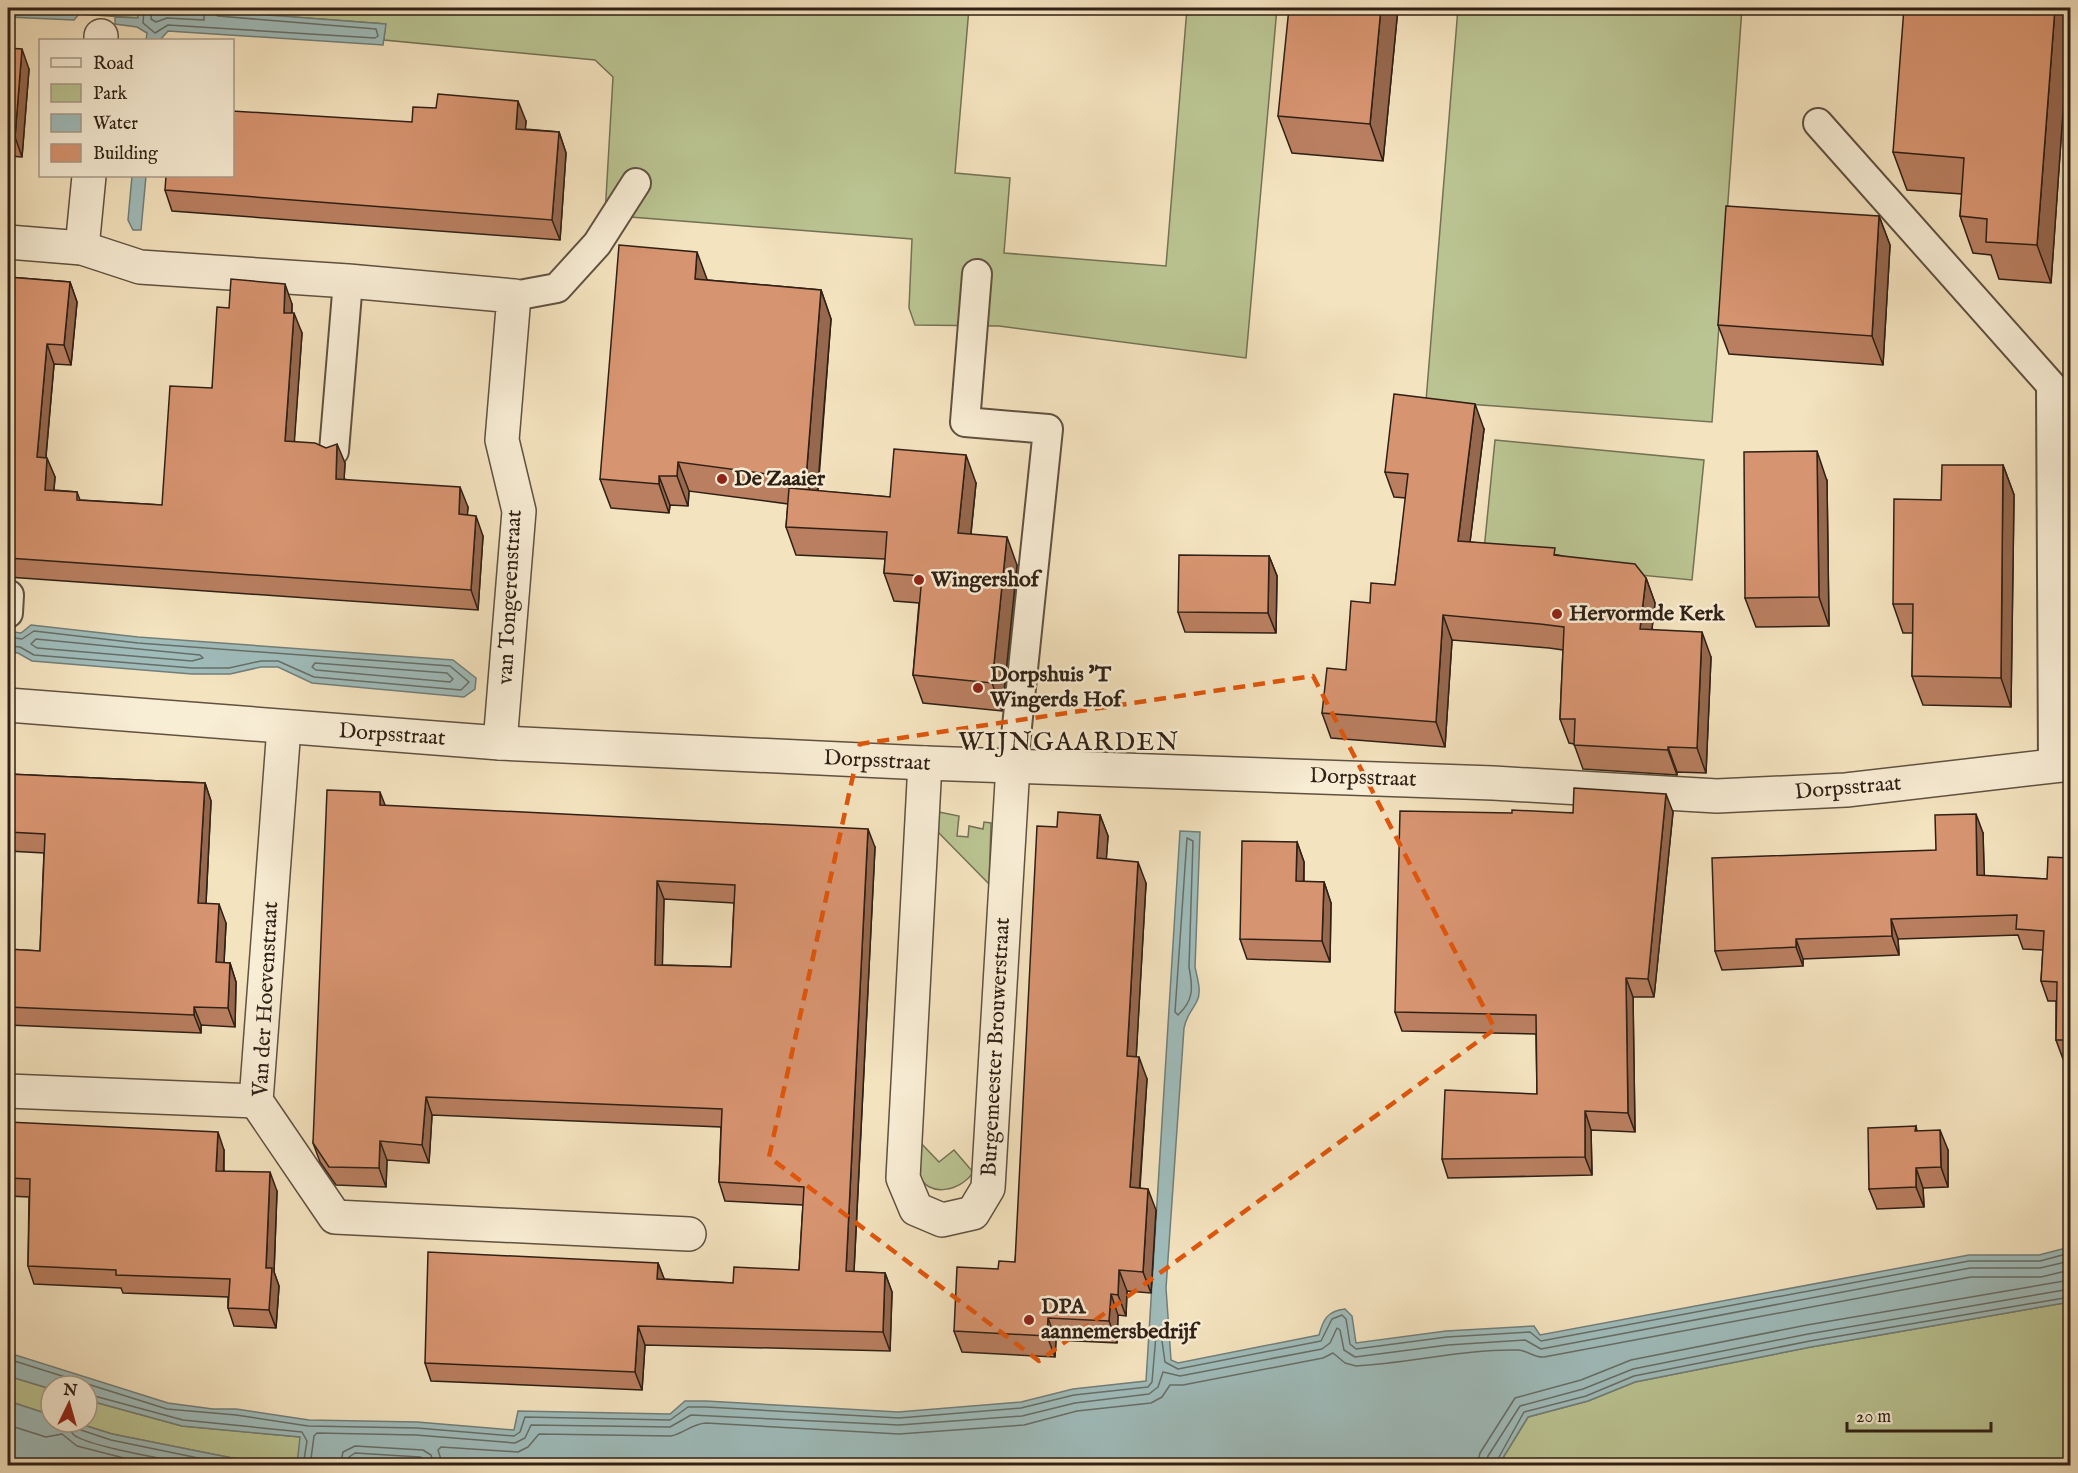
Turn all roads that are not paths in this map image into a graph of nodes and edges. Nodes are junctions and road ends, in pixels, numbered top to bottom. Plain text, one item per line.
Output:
1 (1818, 123) dead end
2 (89, 177) edge
3 (636, 183) dead end
4 (8, 242) edge
5 (82, 248) junction
6 (977, 274) dead end
7 (348, 280) junction
8 (514, 296) junction
9 (334, 451) edge
10 (8, 705) edge
11 (284, 727) junction
12 (500, 743) junction
13 (926, 763) junction
14 (1013, 765) junction
15 (2062, 765) edge
16 (8, 1091) edge
17 (256, 1101) junction
18 (689, 1234) dead end

1 - 15 lane
2 - 5 street
3 - 8 lane
4 - 5 street
5 - 7 street
6 - 14 lane
7 - 8 street
7 - 9 lane
8 - 12 street, van Tongerenstraat
10 - 11 street, Dorpsstraat
11 - 12 street, Dorpsstraat
11 - 17 street, Van der Hoevenstraat
12 - 13 street, Dorpsstraat
13 - 14 street, Dorpsstraat
13 - 14 street, Burgemeester Brouwerstraat
14 - 15 street, Dorpsstraat
16 - 17 street
17 - 18 street, Van der Hoevenstraat

